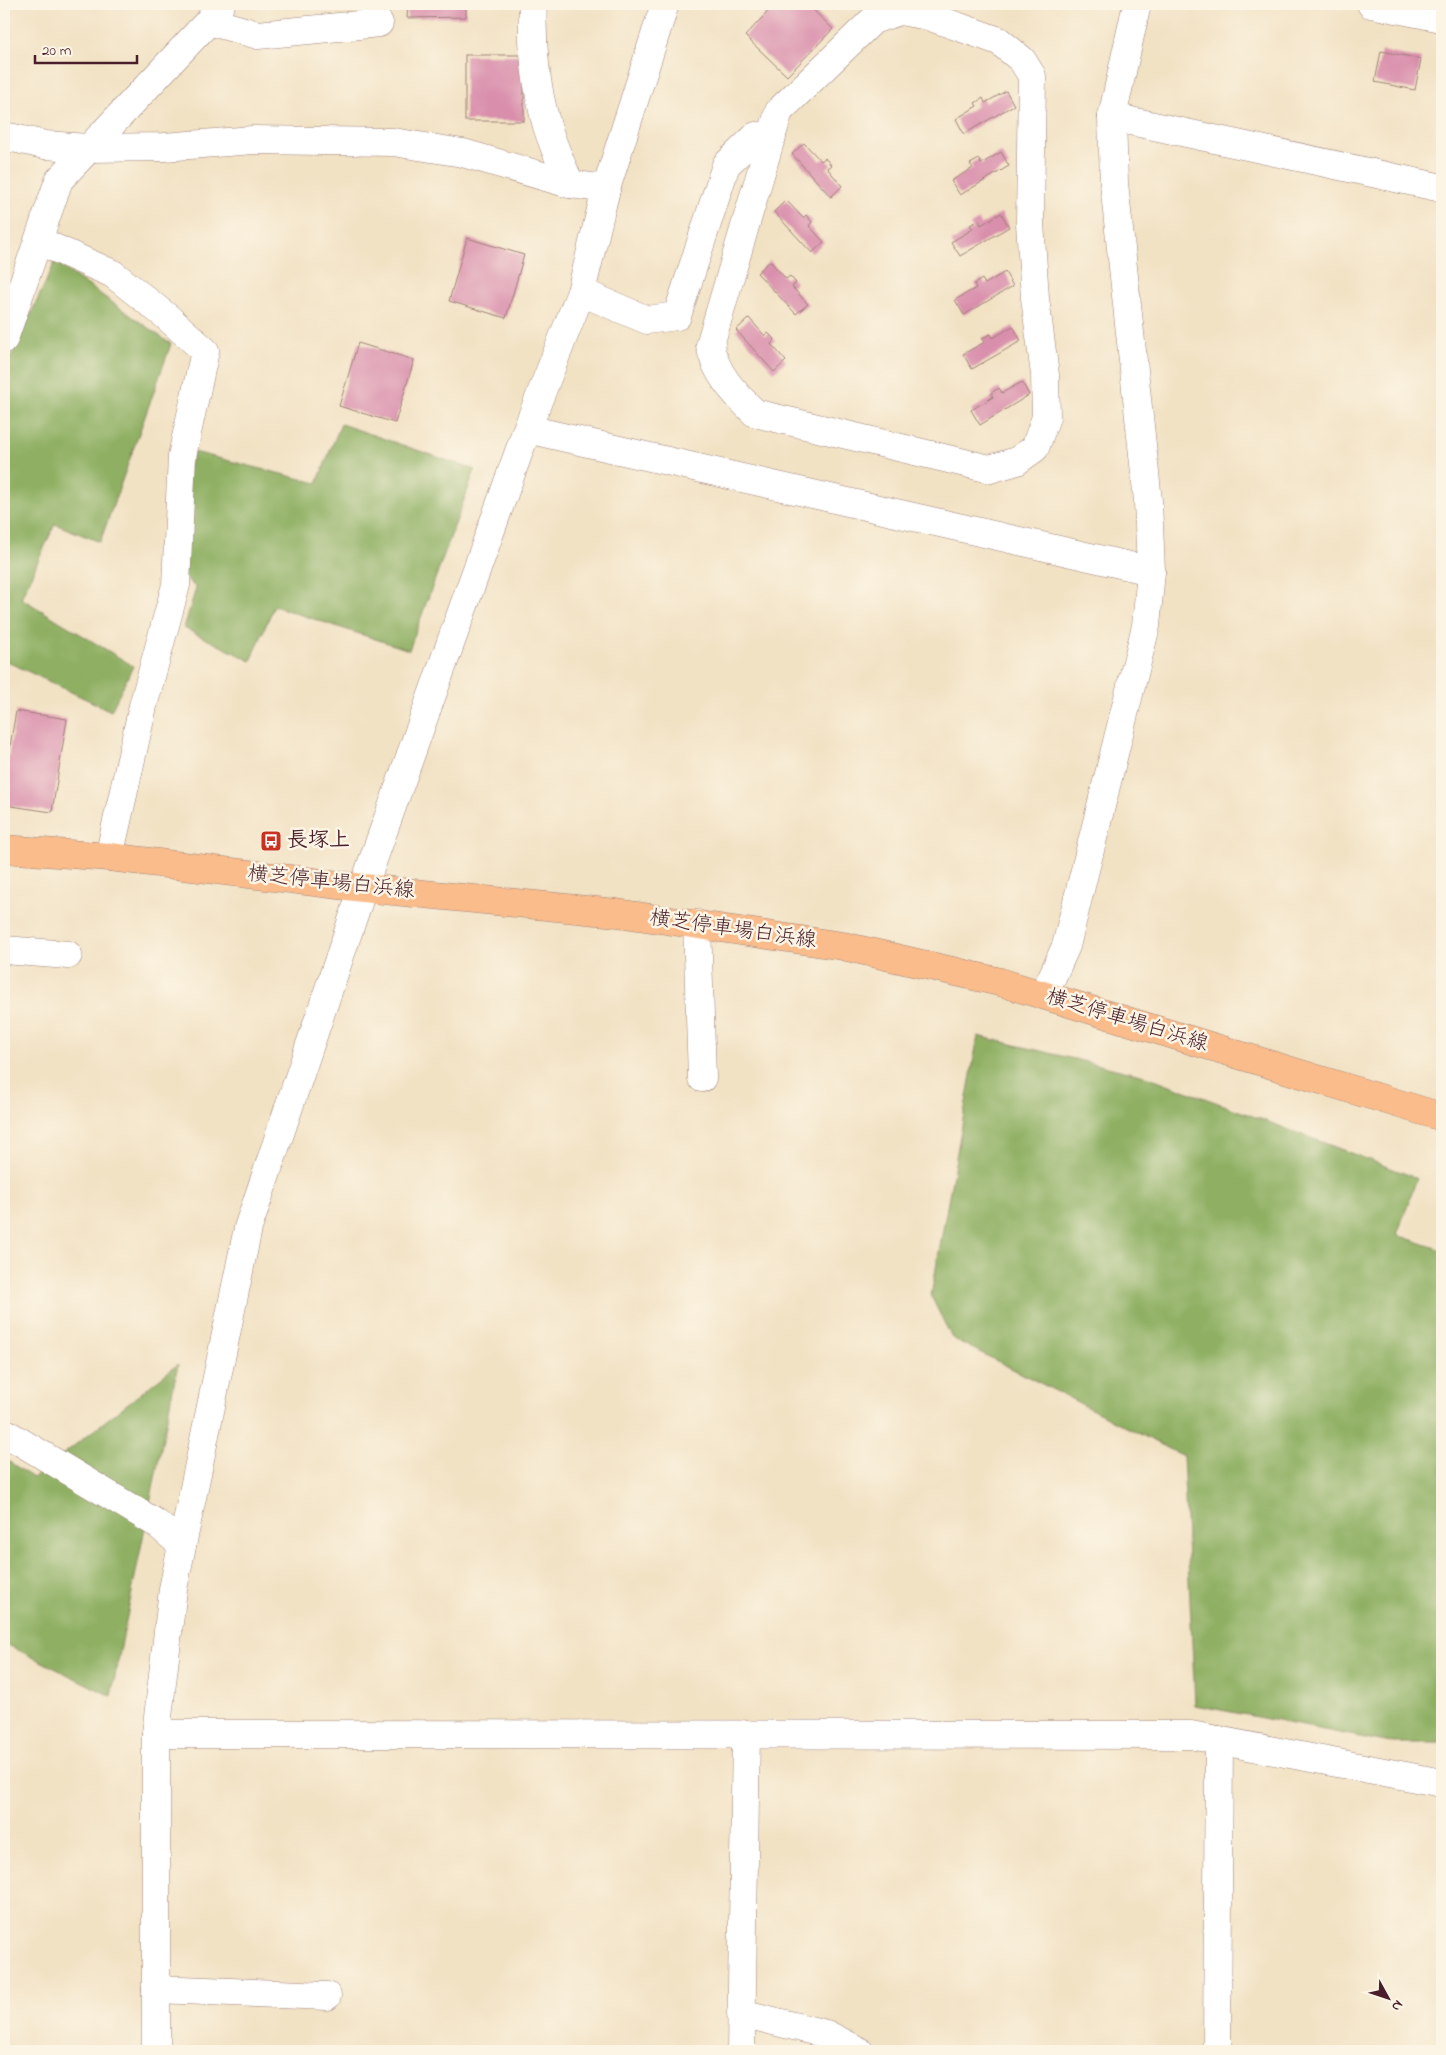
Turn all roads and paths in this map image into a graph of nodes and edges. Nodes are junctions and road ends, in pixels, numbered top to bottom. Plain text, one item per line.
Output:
1 (533, 4) edge
2 (665, 4) edge
3 (1137, 4) edge
4 (1370, 4) edge
5 (928, 10) edge
6 (215, 13) edge
7 (1442, 18) edge
8 (379, 23) dead end
9 (1112, 117) junction
10 (4, 136) edge
11 (772, 137) junction
12 (88, 148) junction
13 (570, 184) junction
14 (1442, 188) edge
15 (606, 189) junction
16 (39, 241) junction
17 (580, 292) junction
18 (4, 339) edge
19 (527, 429) junction
20 (1151, 571) junction
21 (4, 850) edge
22 (109, 857) junction
23 (363, 888) junction
24 (697, 924) junction
25 (4, 950) edge
26 (68, 955) dead end
27 (1044, 995) junction
28 (702, 1078) dead end
29 (1442, 1117) edge
30 (4, 1432) edge
31 (182, 1545) junction
32 (156, 1734) junction
33 (746, 1734) junction
34 (1219, 1740) junction
35 (1442, 1783) edge
36 (156, 1989) junction
37 (327, 1996) dead end
38 (742, 2013) junction
39 (156, 2051) edge
40 (741, 2051) edge
41 (858, 2051) edge
42 (1217, 2051) edge

1 - 13 street
2 - 15 street
3 - 9 street
4 - 7 street
5 - 11 street
5 - 11 street
6 - 8 street
6 - 12 street
9 - 14 street
9 - 20 street
10 - 12 street
11 - 17 street
12 - 13 street
12 - 16 street
13 - 15 street
15 - 17 street
16 - 18 street
16 - 22 street
17 - 19 street
19 - 20 street
19 - 23 street
20 - 27 street
21 - 22 main road, 横芝停車場白浜線
22 - 23 main road, 横芝停車場白浜線
23 - 24 main road, 横芝停車場白浜線
23 - 31 street
24 - 27 main road, 横芝停車場白浜線
24 - 28 street
25 - 26 street
27 - 29 main road, 横芝停車場白浜線
30 - 31 street
31 - 32 street
32 - 33 street
32 - 36 street
33 - 34 street
33 - 38 street
34 - 35 street
34 - 42 street
36 - 37 street
36 - 39 street
38 - 40 street
38 - 41 street

